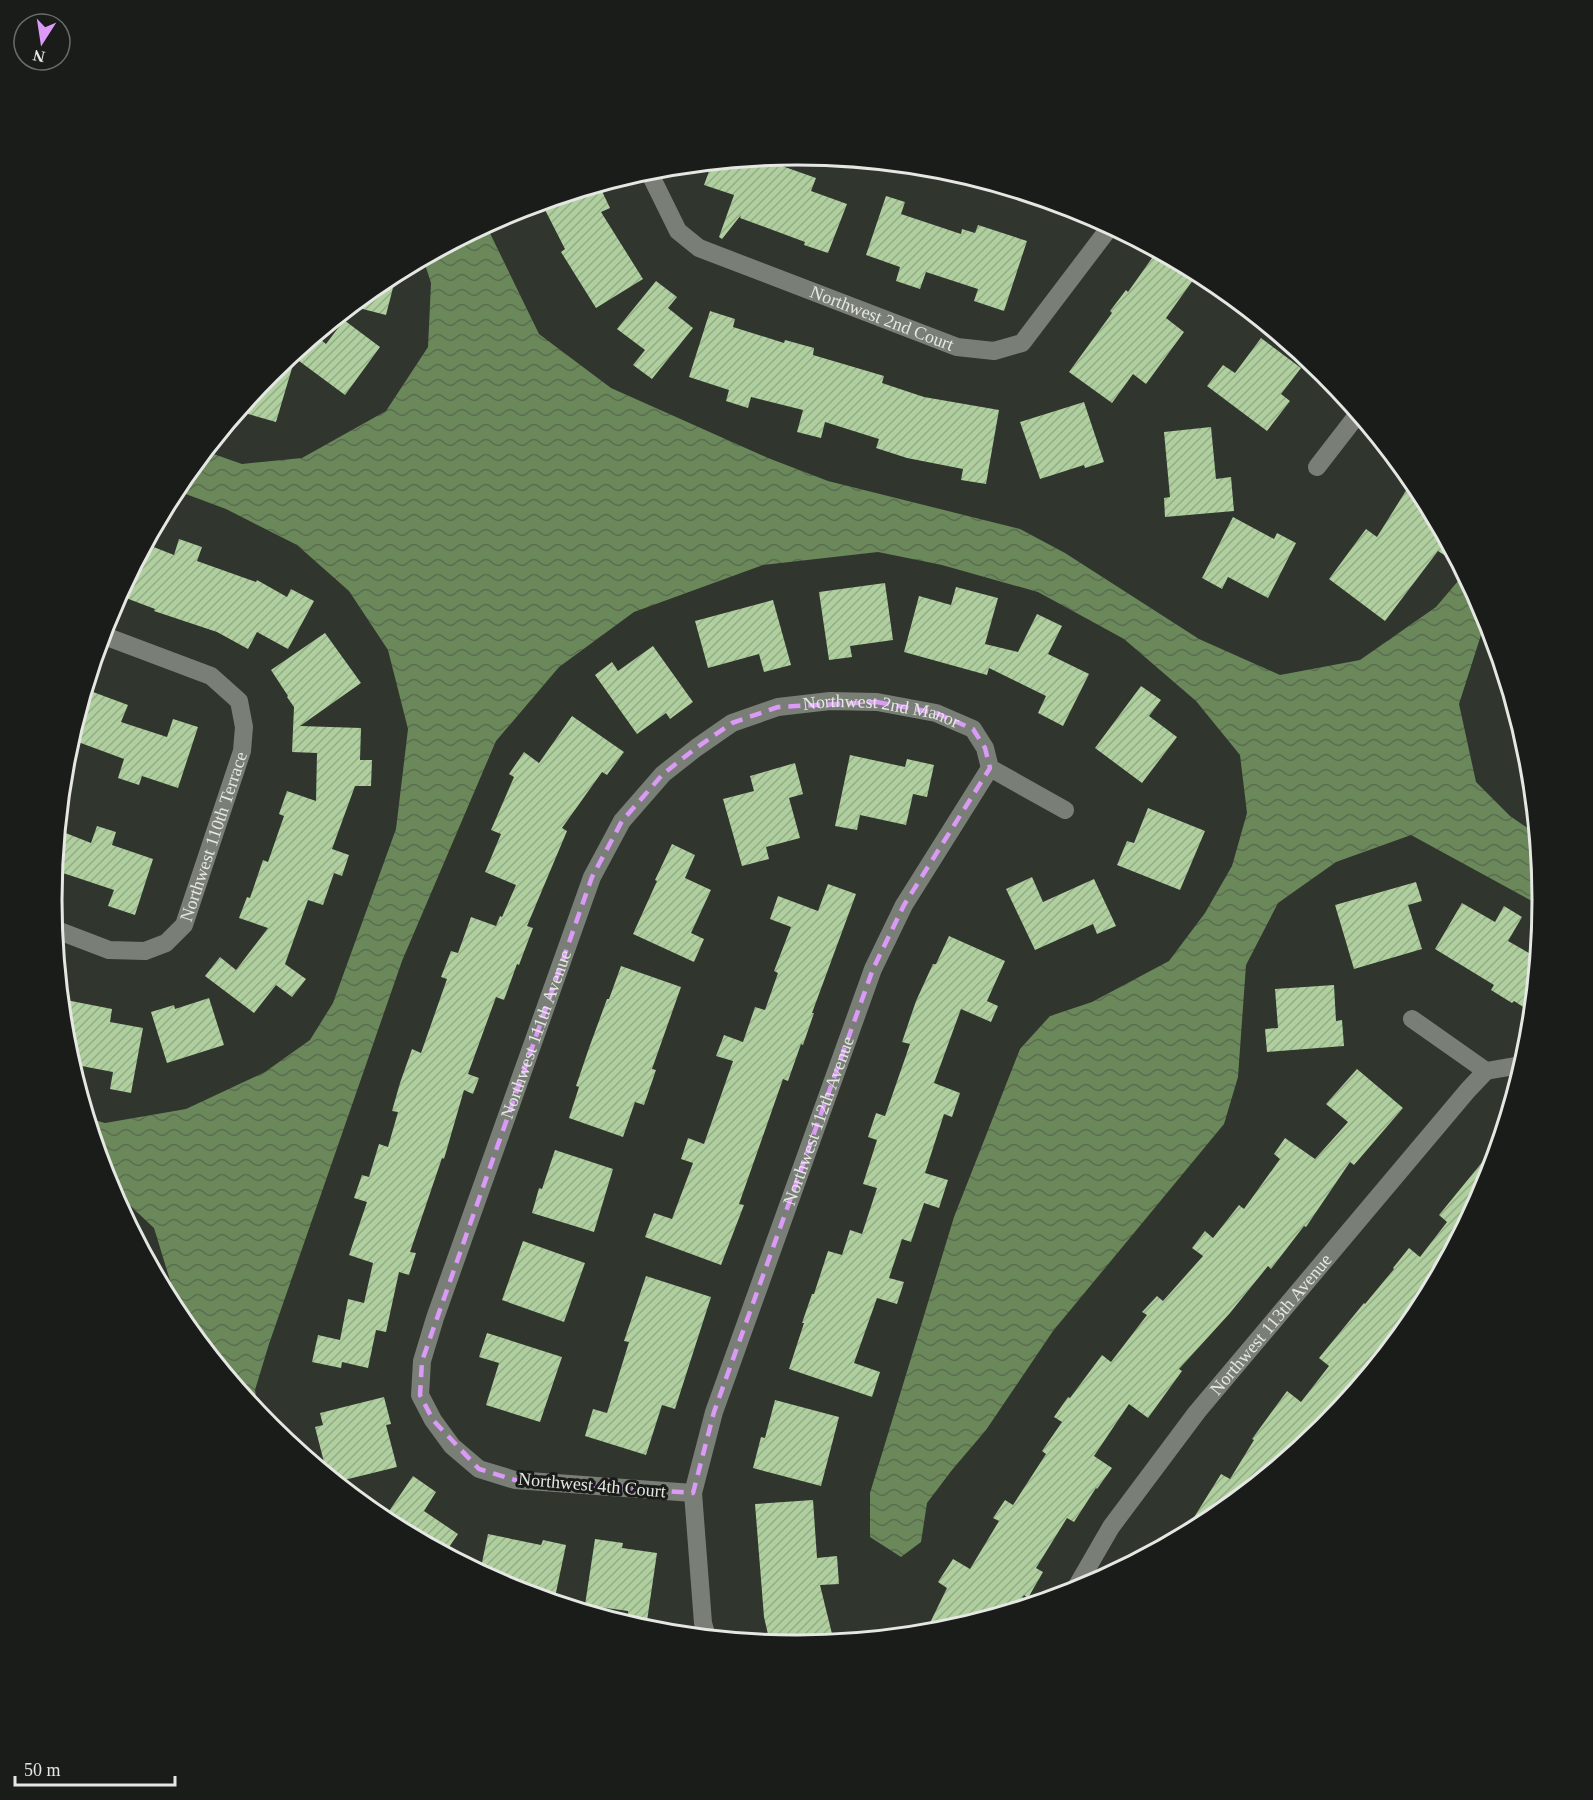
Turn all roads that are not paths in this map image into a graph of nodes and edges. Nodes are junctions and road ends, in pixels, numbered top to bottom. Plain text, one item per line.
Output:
1 (652, 179) edge
2 (1105, 233) edge
3 (1353, 420) edge
4 (1317, 467) dead end
5 (110, 638) edge
6 (732, 723) joint
7 (990, 768) junction
8 (1065, 810) dead end
9 (63, 932) edge
10 (1413, 1018) dead end
11 (1511, 1067) edge
12 (1486, 1071) junction
13 (420, 1395) joint
14 (693, 1493) junction
15 (1082, 1577) edge
16 (705, 1629) edge

1 - 2 street, Northwest 2nd Court
3 - 4 street
5 - 9 street, Northwest 110th Terrace
6 - 7 street, Northwest 2nd Manor
6 - 13 street, Northwest 111th Avenue
7 - 8 street
7 - 14 street, Northwest 112th Avenue
10 - 12 street
11 - 12 street
12 - 15 street, Northwest 113th Avenue
13 - 14 street, Northwest 4th Court
14 - 16 street, Northwest 112th Avenue

